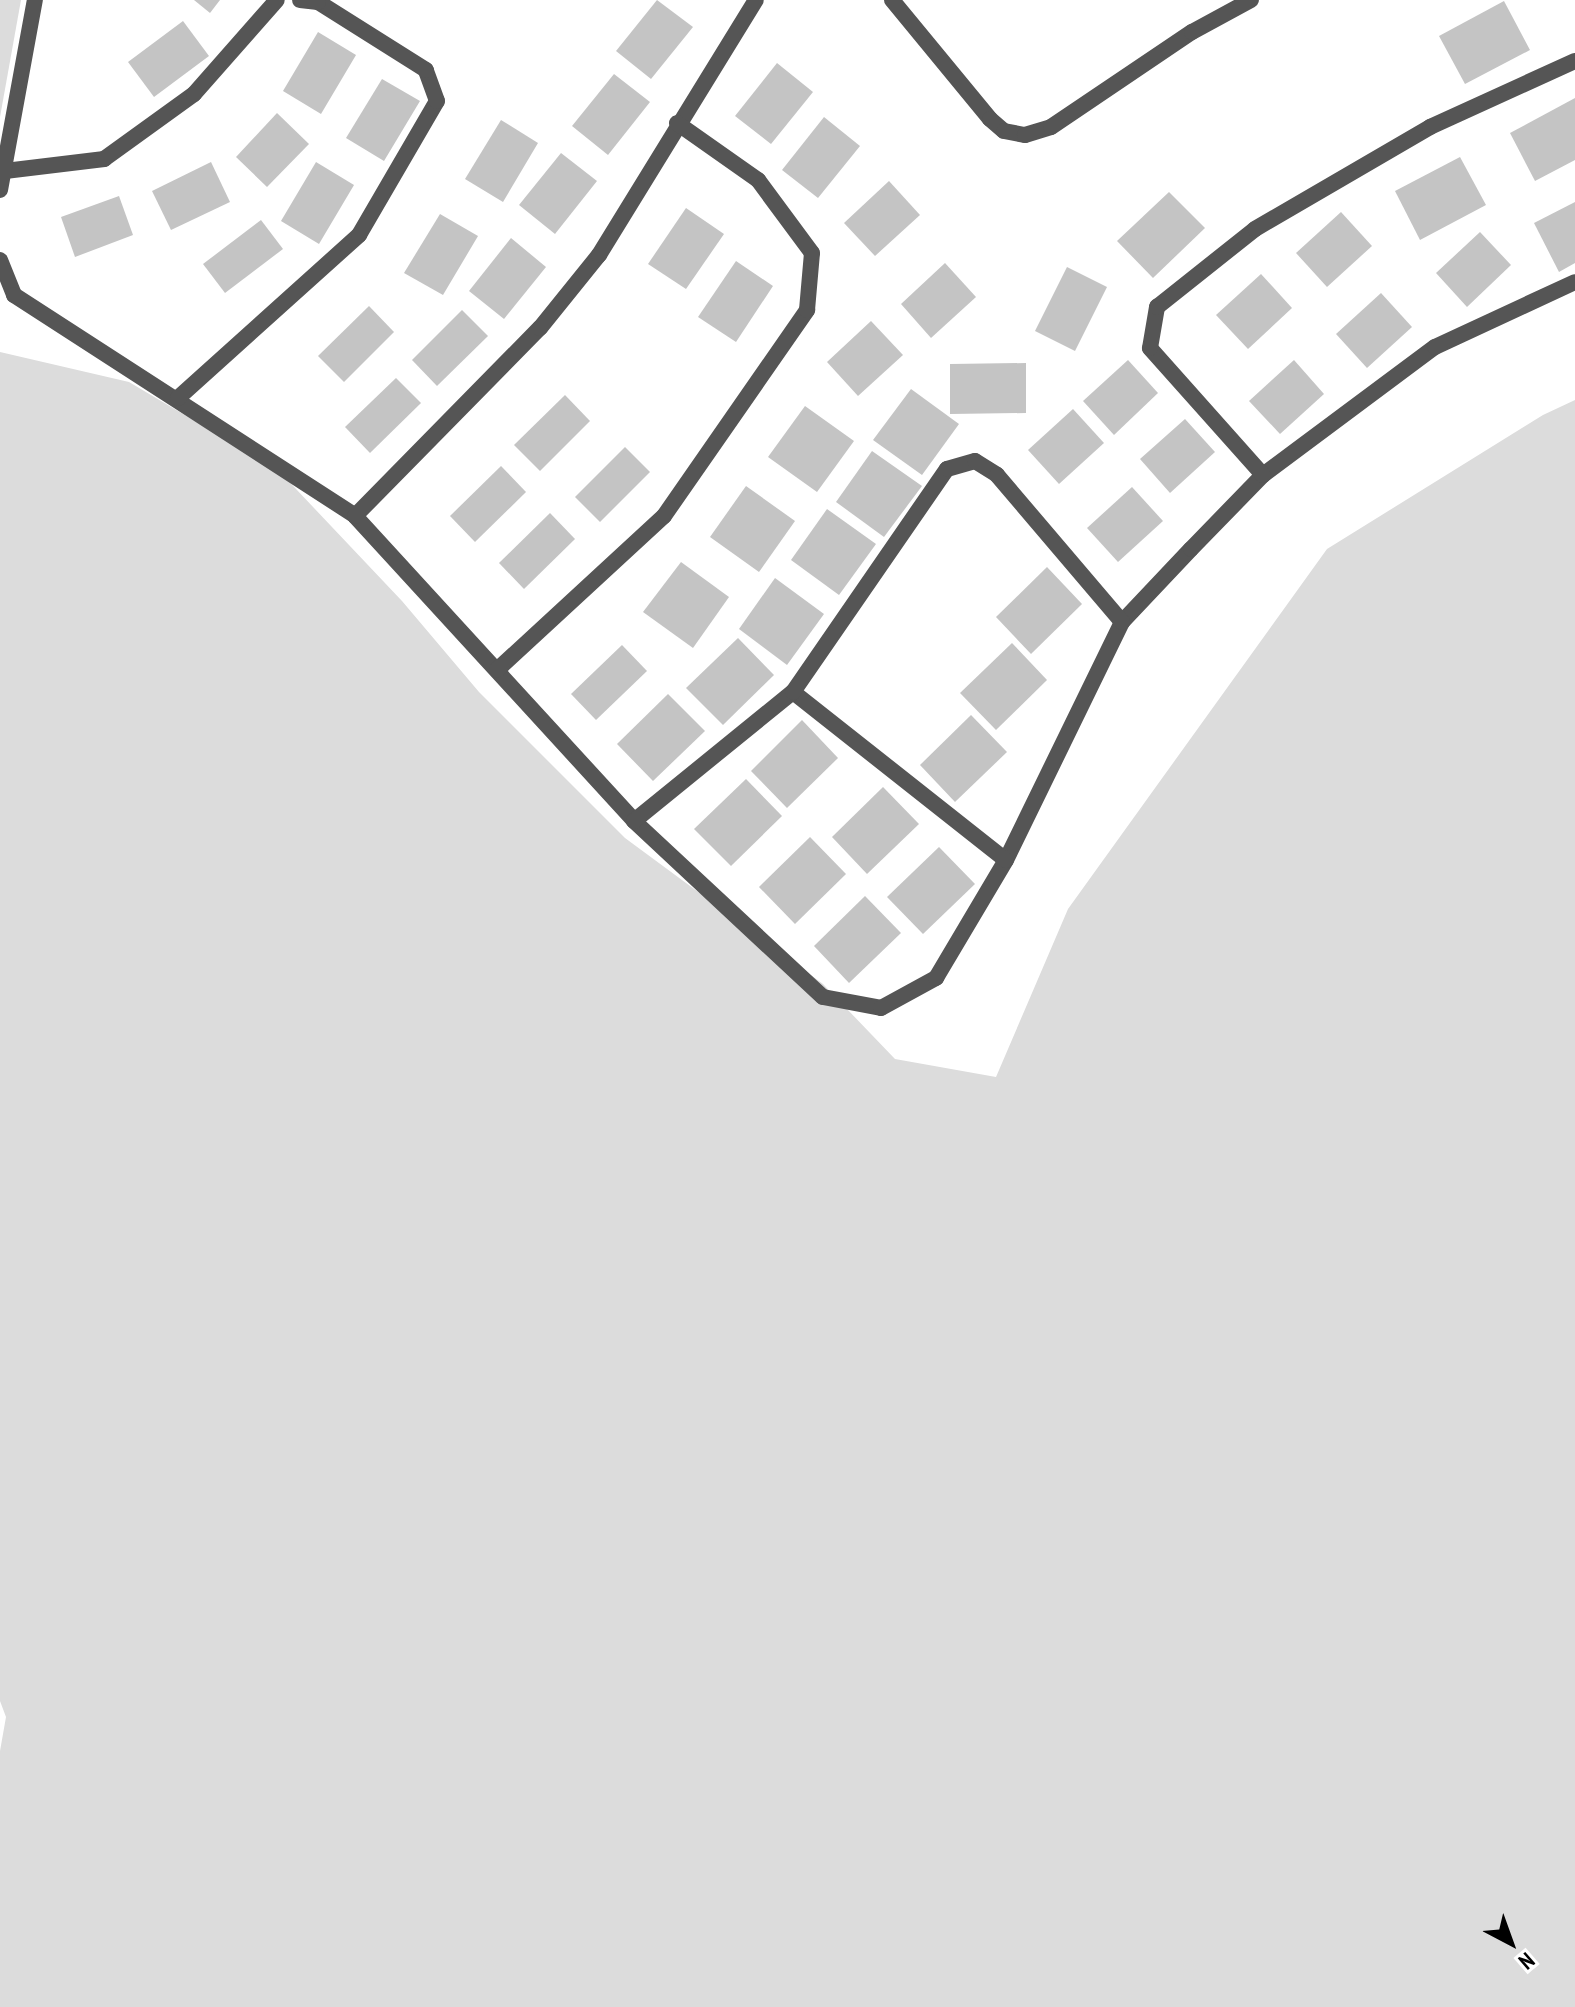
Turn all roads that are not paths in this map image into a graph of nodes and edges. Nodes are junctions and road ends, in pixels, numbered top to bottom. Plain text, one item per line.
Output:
1 (35, 0) edge
2 (277, 0) edge
3 (300, 0) edge
4 (756, 0) edge
5 (892, 0) edge
6 (1251, 0) edge
7 (1575, 61) edge
8 (677, 123) junction
9 (5, 171) junction
10 (0, 190) edge
11 (0, 260) edge
12 (1575, 282) edge
13 (178, 398) junction
14 (1263, 475) junction
15 (355, 516) junction
16 (1122, 622) junction
17 (497, 670) junction
18 (793, 692) junction
19 (634, 821) junction
20 (1006, 860) junction

1 - 9 street
2 - 9 street
3 - 13 street
4 - 8 street
5 - 6 street
7 - 14 street
8 - 15 street
8 - 17 street
9 - 10 street
11 - 13 street
12 - 14 street
13 - 15 street
14 - 16 street
15 - 17 street
16 - 18 street
16 - 20 street
17 - 19 street
18 - 19 street
18 - 20 street
19 - 20 street

